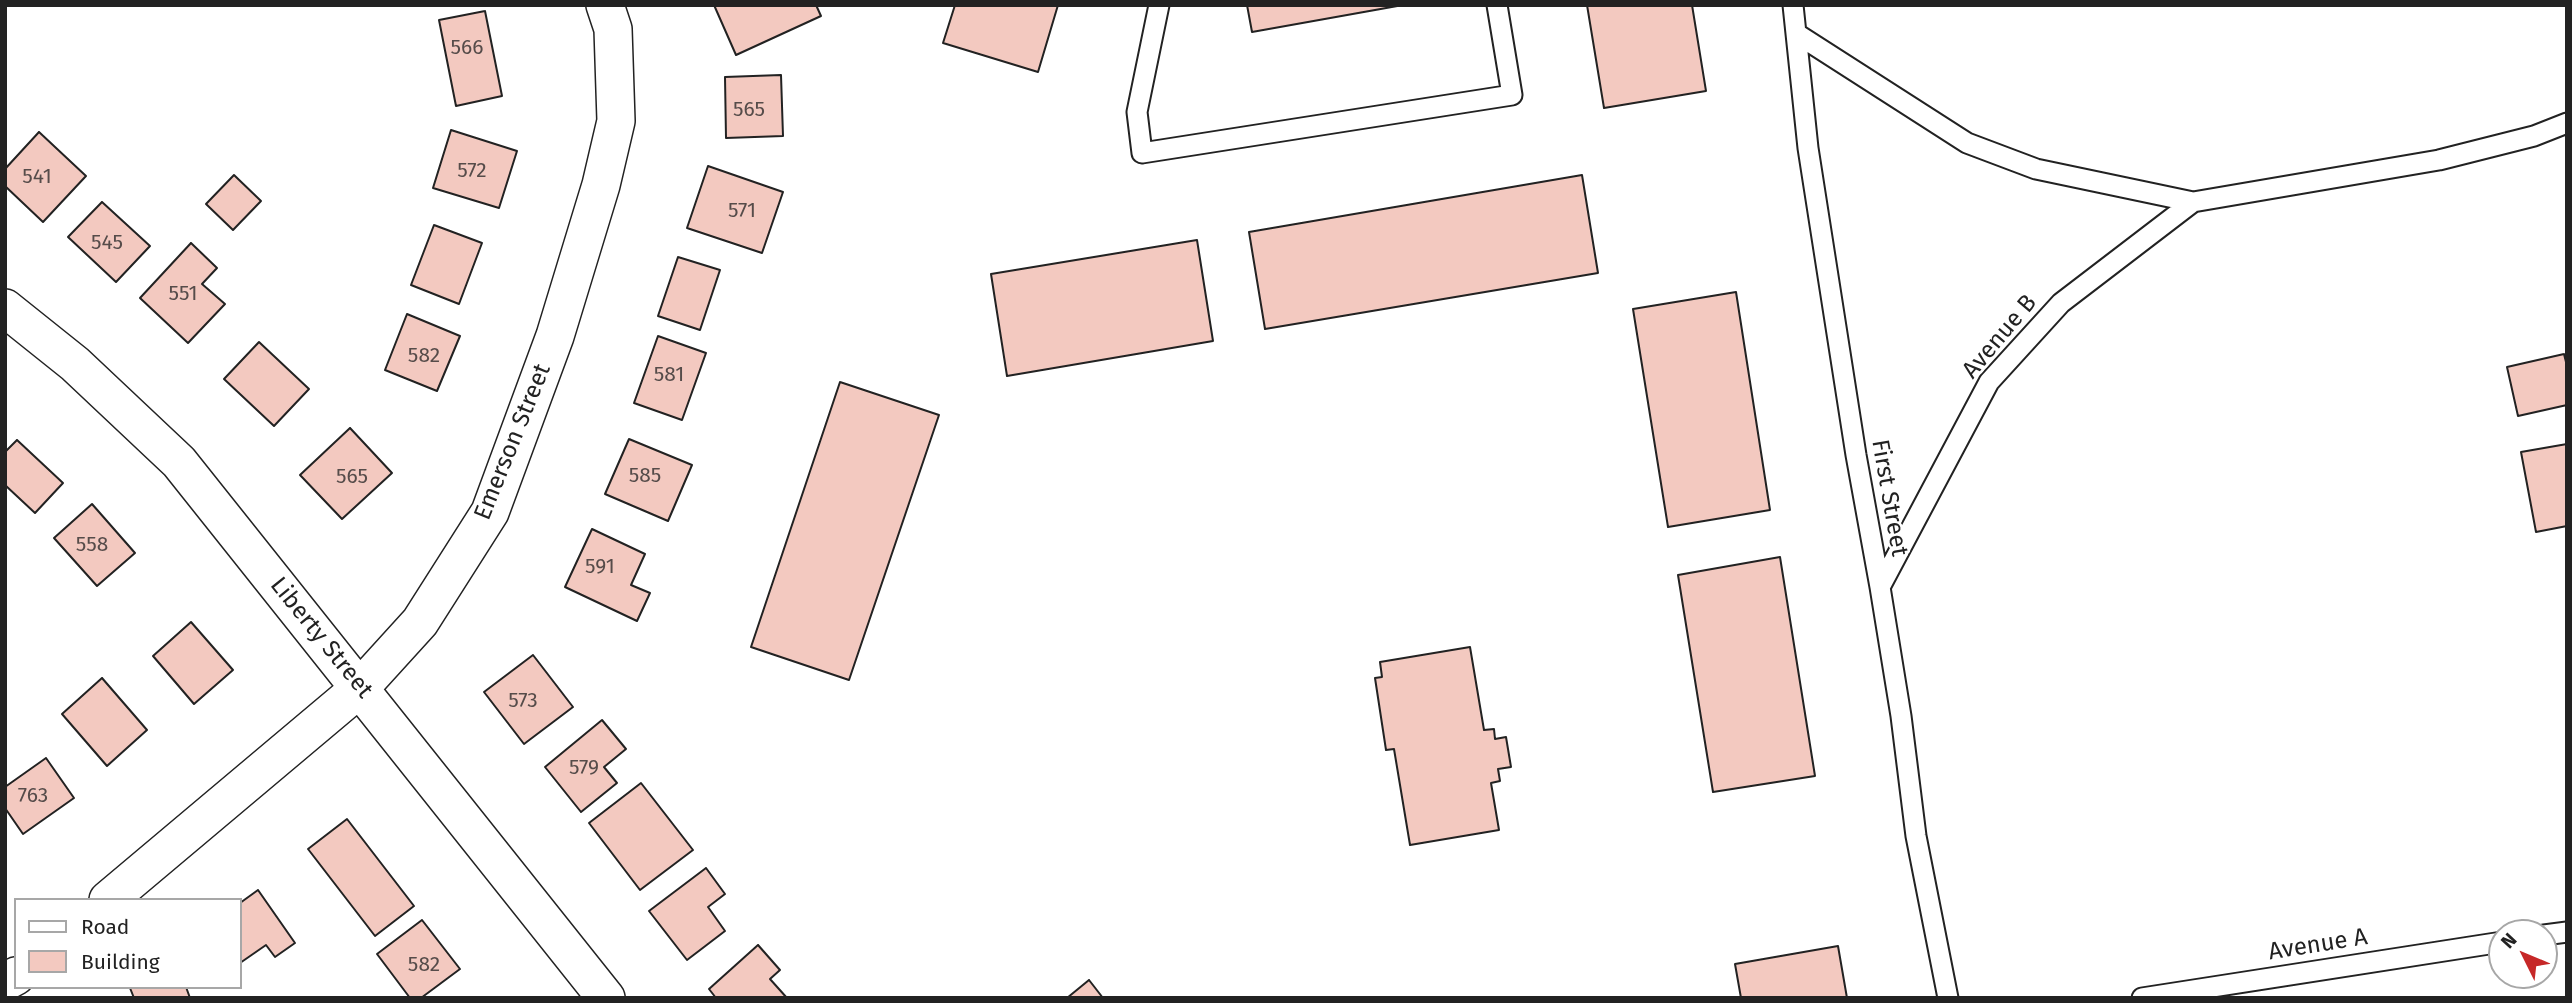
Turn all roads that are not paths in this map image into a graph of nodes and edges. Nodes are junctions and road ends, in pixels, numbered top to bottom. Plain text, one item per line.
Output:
1 (605, 5) edge
2 (1159, 5) edge
3 (1497, 5) edge
4 (1793, 5) edge
5 (1797, 34) junction
6 (2567, 123) edge
7 (2193, 201) junction
8 (5, 308) edge
9 (1880, 587) junction
10 (360, 688) junction
11 (110, 898) edge
12 (2488, 944) edge
13 (2233, 990) edge
14 (606, 998) edge
15 (1948, 998) edge
16 (2142, 998) edge

1 - 10 street, Emerson Street
2 - 3 lane
4 - 5 lane, First Street
5 - 7 lane, Avenue B
5 - 9 lane, First Street
6 - 7 lane, Avenue B
7 - 9 lane, Avenue B
8 - 10 street, Liberty Street
9 - 15 lane, First Street
10 - 11 street, Emerson Street
10 - 14 street, Liberty Street
12 - 13 lane, Avenue A
13 - 16 lane, Avenue A

